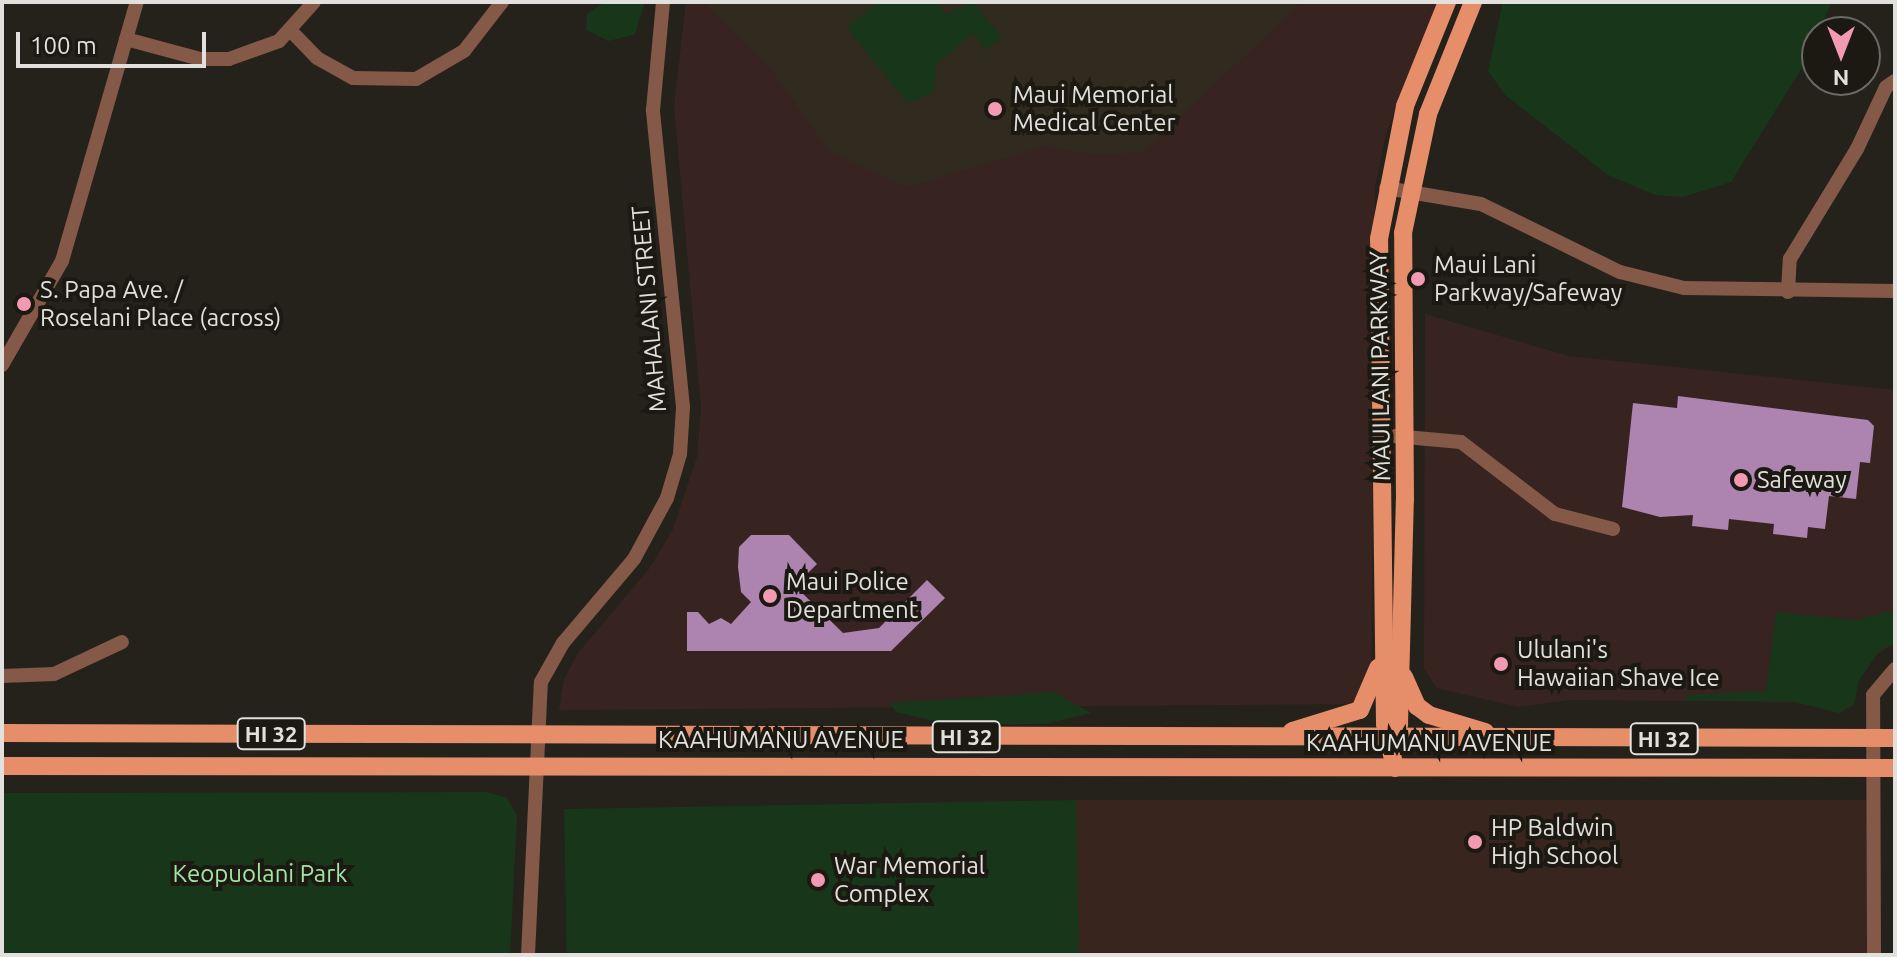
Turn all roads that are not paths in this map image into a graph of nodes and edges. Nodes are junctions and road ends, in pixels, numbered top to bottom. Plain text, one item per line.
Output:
1 (137, 2) edge
2 (314, 2) edge
3 (502, 2) edge
4 (663, 2) edge
5 (1447, 2) edge
6 (1473, 2) edge
7 (292, 32) junction
8 (126, 39) junction
9 (1895, 81) edge
10 (1386, 188) junction
11 (1410, 190) junction
12 (1895, 291) edge
13 (1788, 292) junction
14 (2, 365) edge
15 (1383, 435) junction
16 (1404, 435) junction
17 (1613, 529) dead end
18 (122, 642) dead end
19 (1383, 646) junction
20 (1401, 667) junction
21 (1895, 669) edge
22 (2, 676) edge
23 (2, 733) edge
24 (540, 734) junction
25 (1895, 738) edge
26 (1257, 739) junction
27 (1392, 739) junction
28 (1515, 739) junction
29 (1872, 739) junction
30 (539, 763) junction
31 (2, 766) edge
32 (1395, 768) junction
33 (1872, 768) junction
34 (1895, 768) edge
35 (528, 955) edge
36 (1874, 955) edge

1 - 8 street
2 - 7 street
3 - 7 street
4 - 24 street, MAHALANI STREET
5 - 10 main road, MAUI LANI PARKWAY
6 - 11 main road, MAUI LANI PARKWAY
7 - 8 street
8 - 14 street
9 - 13 street
10 - 11 street
10 - 15 main road, MAUI LANI PARKWAY
11 - 13 street
11 - 16 main road, MAUI LANI PARKWAY
12 - 13 street
15 - 16 street
15 - 19 main road, MAUI LANI PARKWAY
16 - 17 street
16 - 20 main road, MAUI LANI PARKWAY
18 - 22 street
19 - 26 main road
19 - 27 main road, MAUI LANI PARKWAY
20 - 27 main road, MAUI LANI PARKWAY
20 - 28 main road
21 - 29 street
23 - 24 main road, KAAHUMANU AVENUE / HI 32
24 - 26 main road, KAAHUMANU AVENUE / HI 32
24 - 30 street, MAHALANI STREET
25 - 29 main road, KAAHUMANU AVENUE / HI 32
26 - 27 main road, KAAHUMANU AVENUE / HI 32
27 - 28 main road, KAAHUMANU AVENUE / HI 32
27 - 32 main road, MAUI LANI PARKWAY
28 - 29 main road, KAAHUMANU AVENUE / HI 32
29 - 33 street
30 - 31 main road, KAAHUMANU AVENUE / HI 32
30 - 32 main road, KAAHUMANU AVENUE / HI 32
30 - 35 street, MAHALANI STREET
32 - 33 main road, KAAHUMANU AVENUE / HI 32
33 - 34 main road, KAAHUMANU AVENUE / HI 32
33 - 36 street

